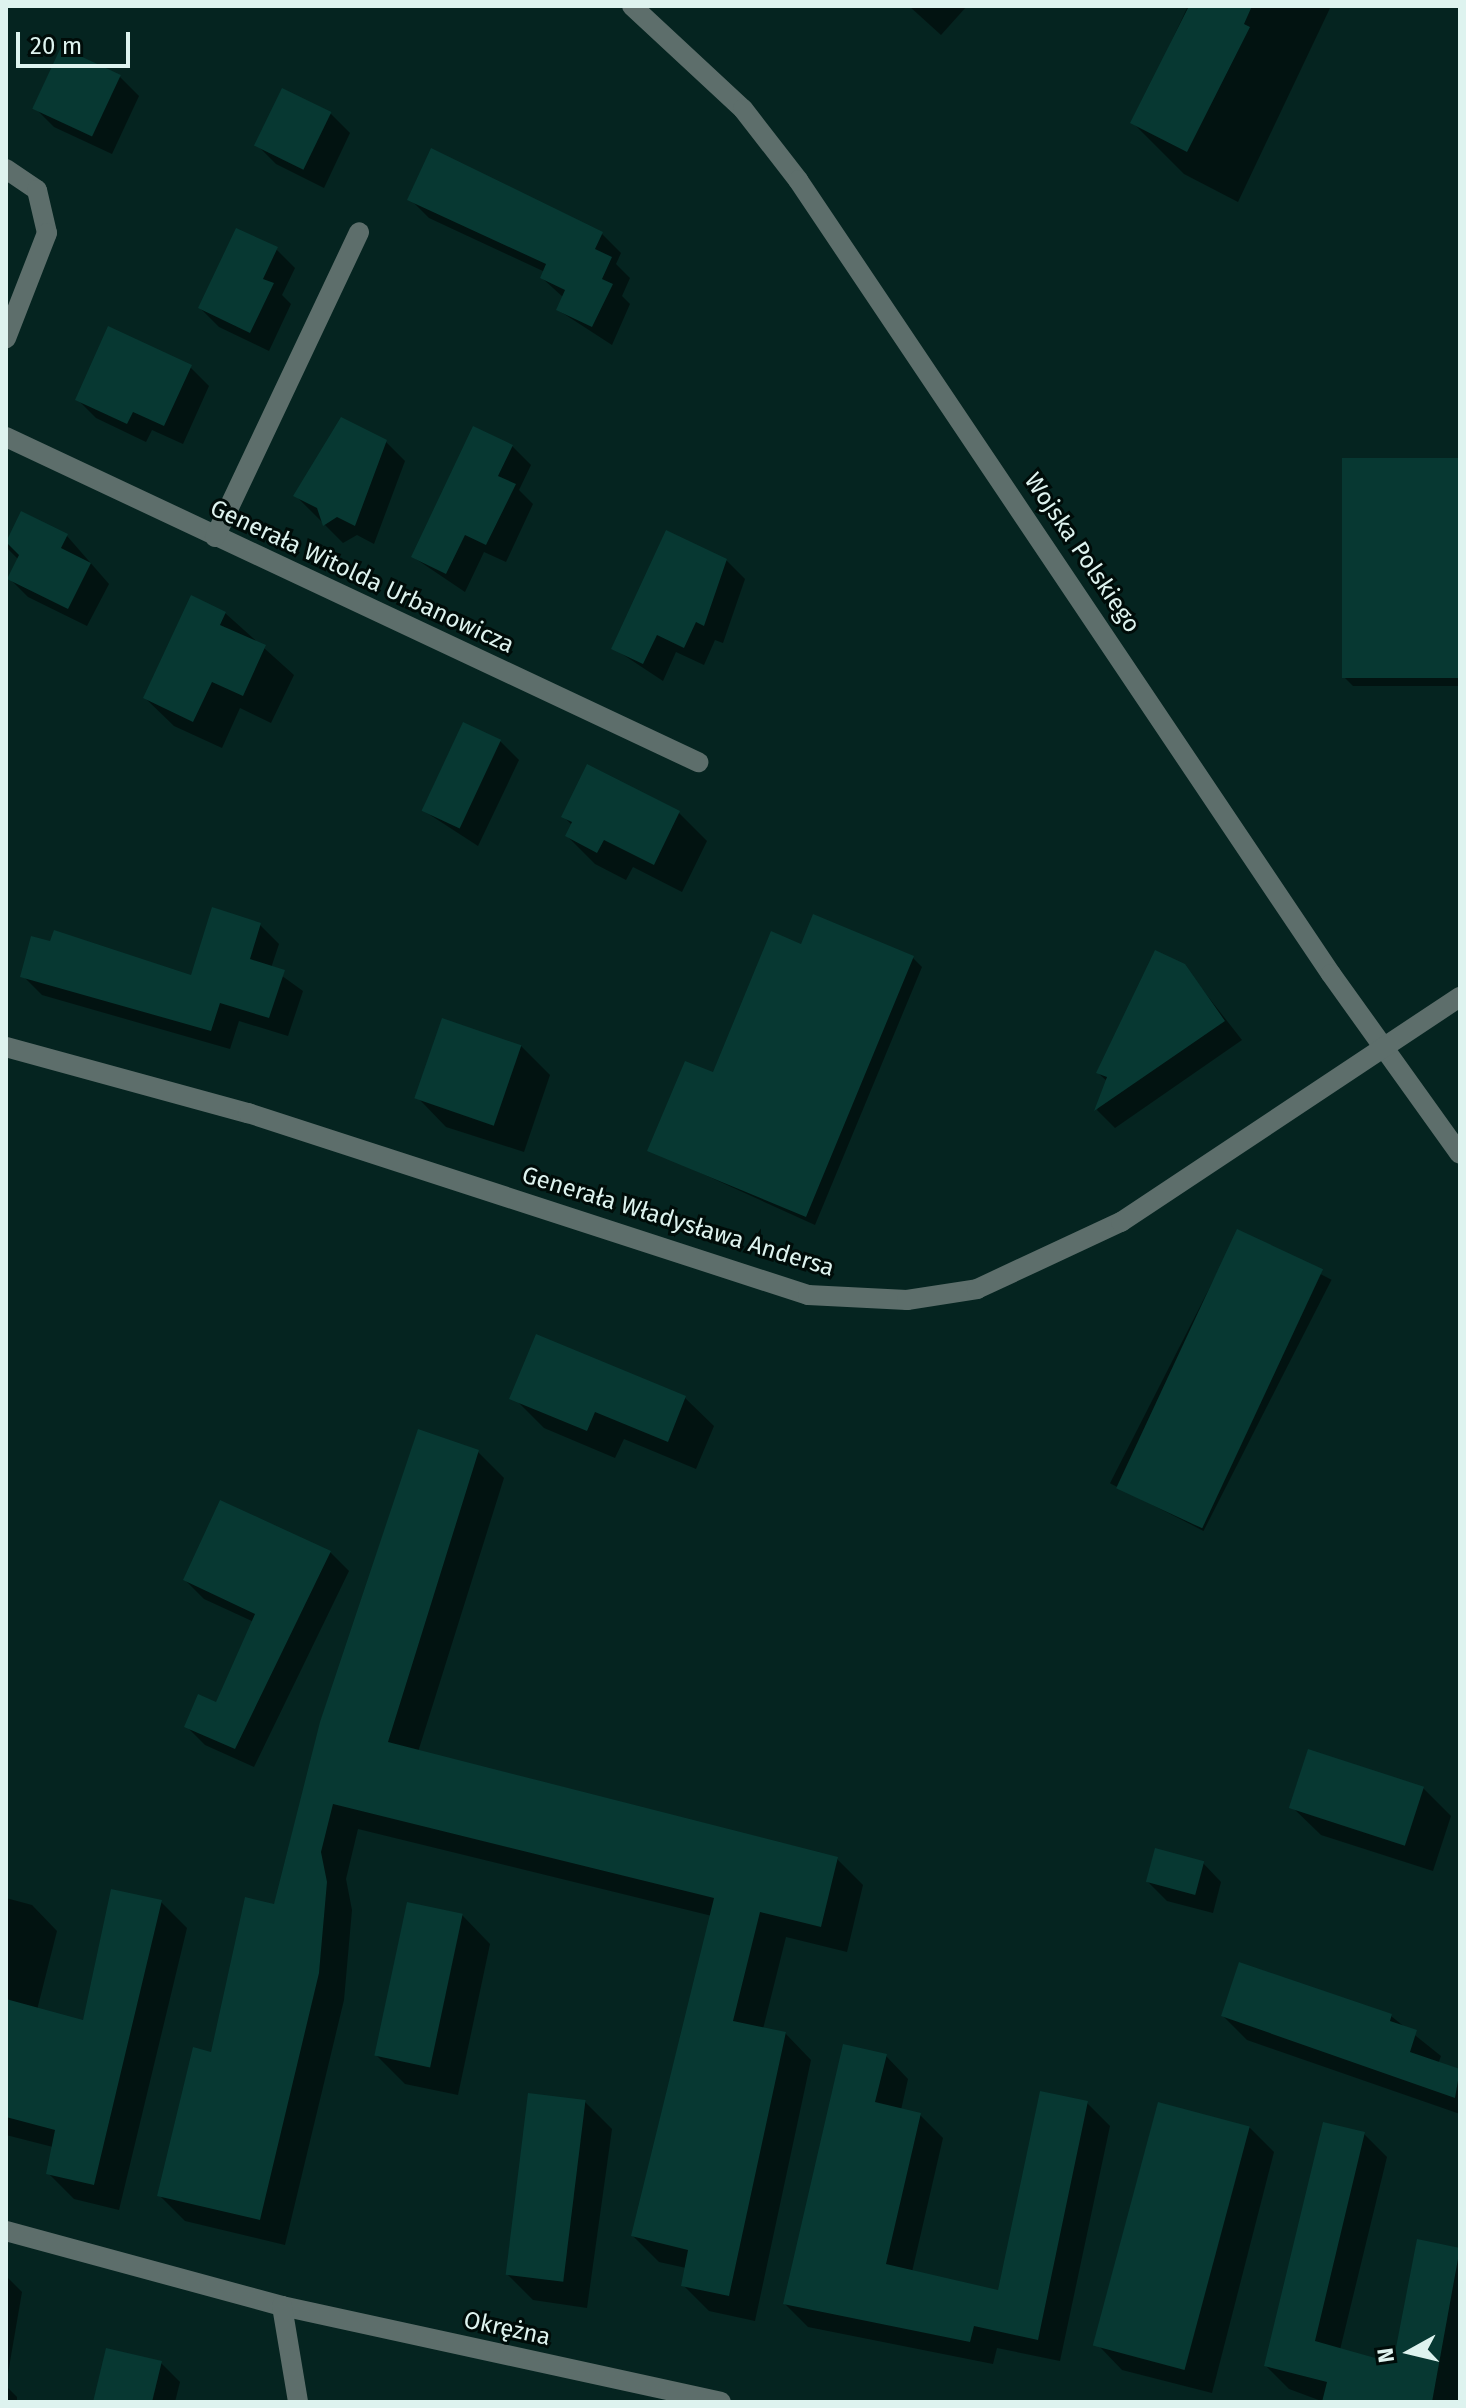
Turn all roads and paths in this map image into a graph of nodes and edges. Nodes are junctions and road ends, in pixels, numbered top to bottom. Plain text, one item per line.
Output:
1 (632, 6) edge
2 (6, 169) edge
3 (359, 232) dead end
4 (6, 338) edge
5 (6, 437) edge
6 (215, 537) junction
7 (698, 762) dead end
8 (1460, 997) edge
9 (6, 1047) edge
10 (1383, 1047) junction
11 (1460, 1154) edge
12 (6, 2231) edge
13 (282, 2306) junction
14 (298, 2402) edge
15 (721, 2402) edge

1 - 10 street, Wojska Polskiego
2 - 4 street
3 - 6 street
5 - 6 street, Generała Witolda Urbanowicza
6 - 7 street, Generała Witolda Urbanowicza
8 - 10 street, Generała Władysława Andersa
9 - 10 street, Generała Władysława Andersa
10 - 11 street, Wojska Polskiego
12 - 13 street, Okrężna
13 - 14 street
13 - 15 street, Okrężna

